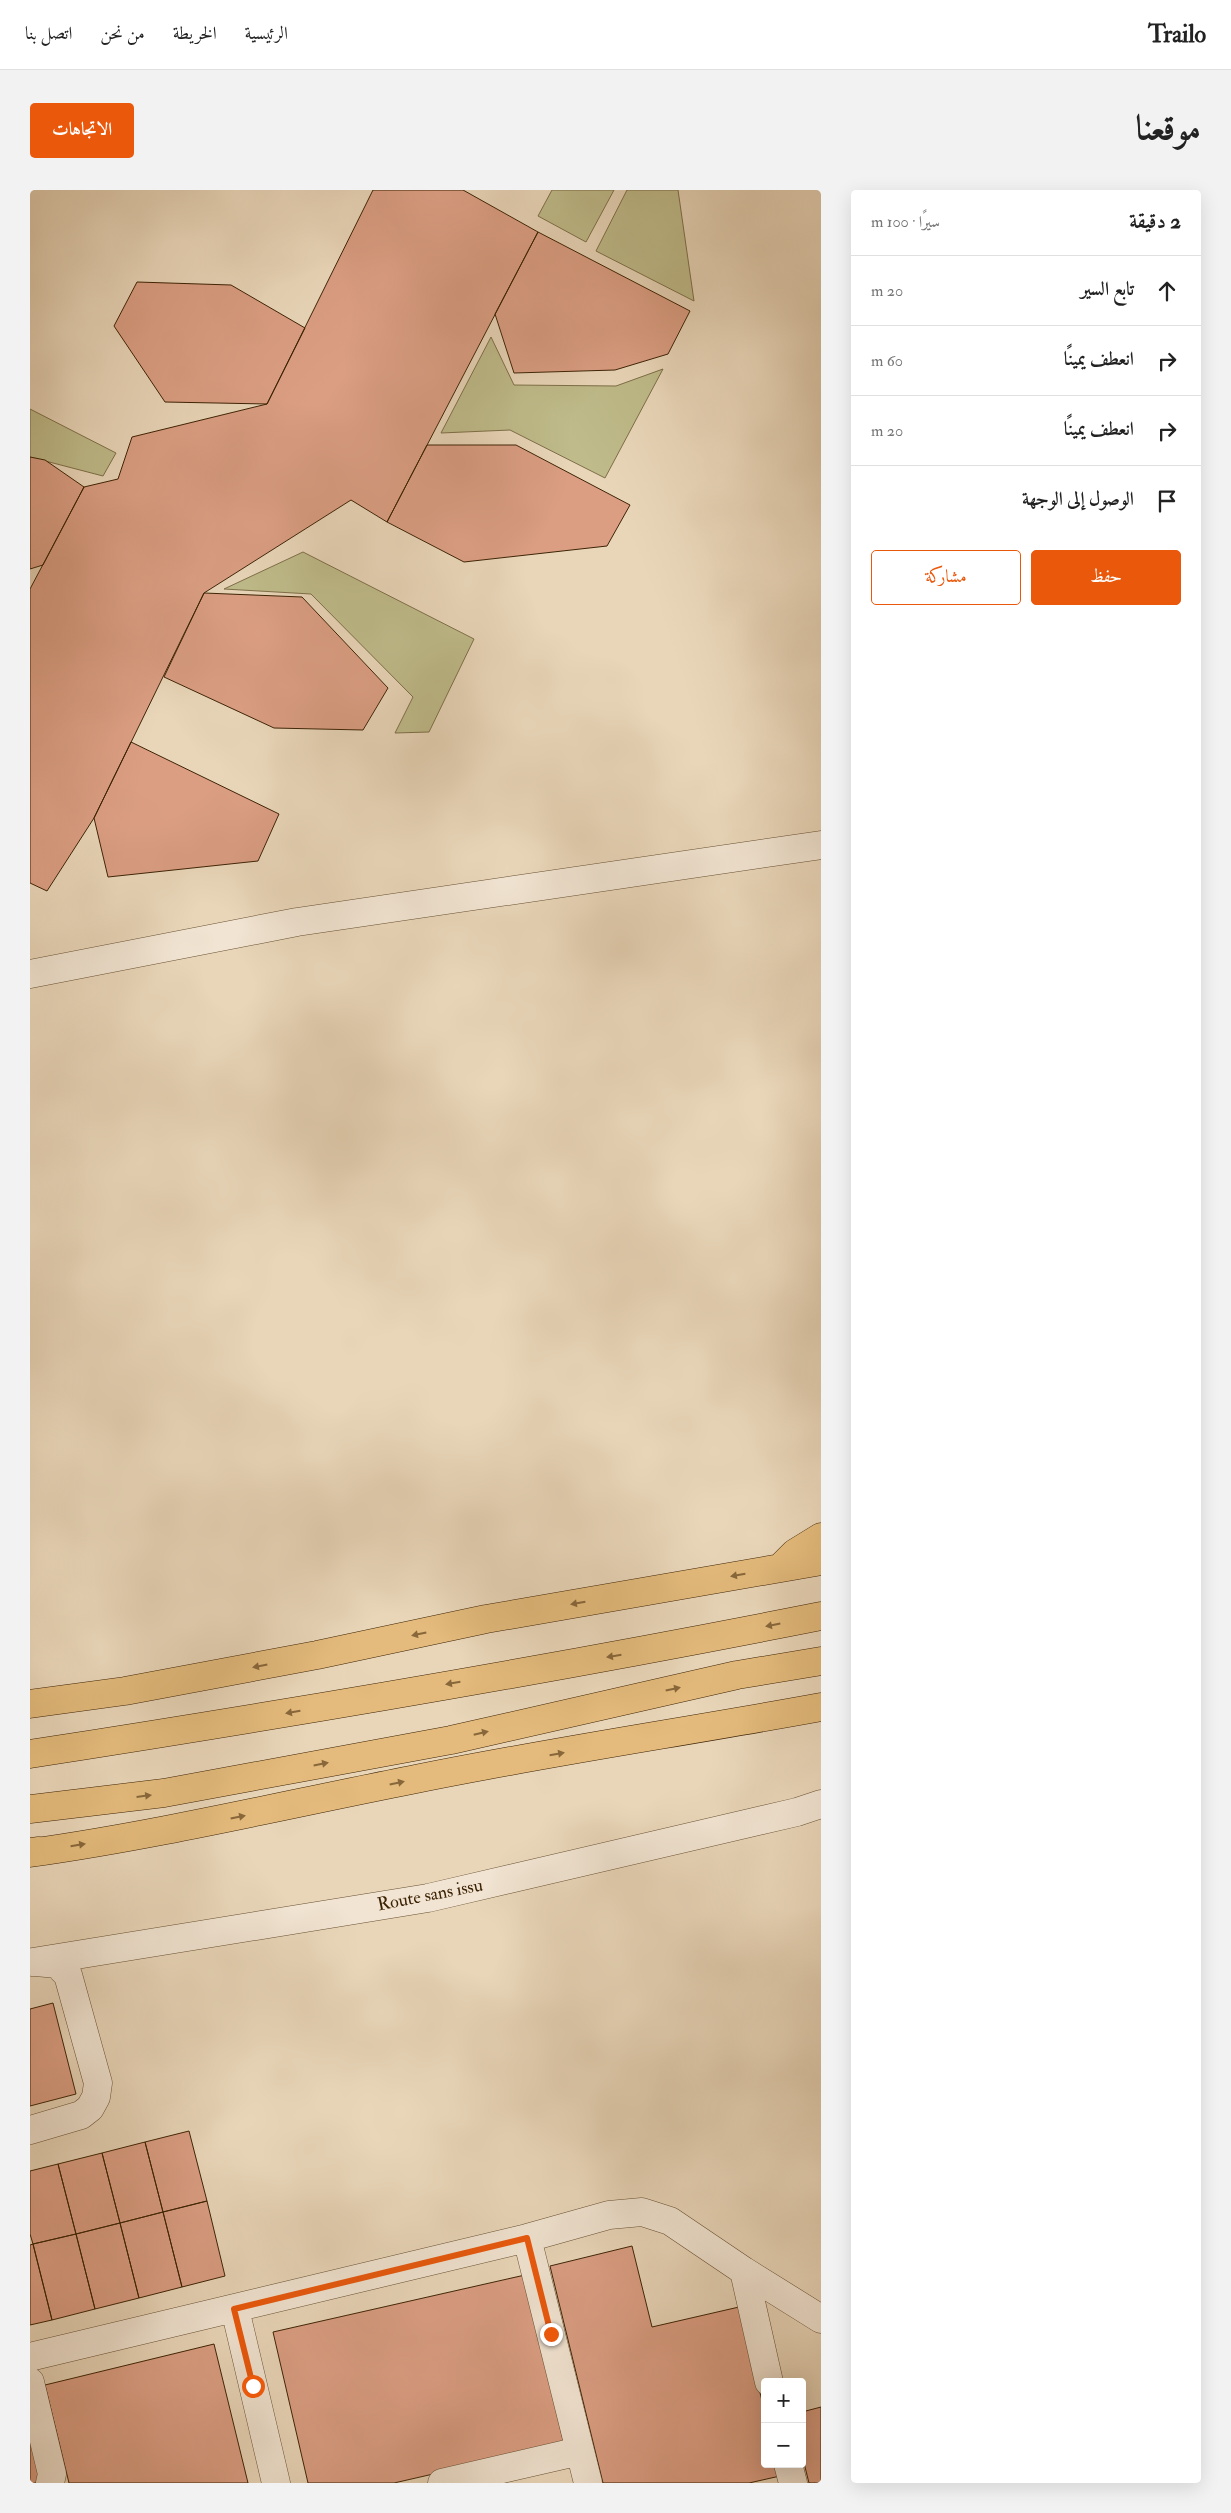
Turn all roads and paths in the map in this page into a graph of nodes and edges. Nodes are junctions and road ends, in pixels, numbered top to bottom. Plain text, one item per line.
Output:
1 (821, 845) edge
2 (30, 974) edge
3 (821, 1537) edge
4 (821, 1561) edge
5 (781, 1567) junction
6 (821, 1616) edge
7 (821, 1661) edge
8 (30, 1704) edge
9 (813, 1713) edge
10 (30, 1754) edge
11 (821, 1804) edge
12 (30, 1809) edge
13 (33, 1852) edge
14 (32, 1962) edge
15 (30, 2130) edge
16 (527, 2238) junction
17 (744, 2271) junction
18 (234, 2309) junction
19 (821, 2318) edge
20 (30, 2357) edge
21 (768, 2378) edge
22 (30, 2382) edge
23 (580, 2451) junction
24 (789, 2468) edge
25 (496, 2477) edge
26 (50, 2483) edge
27 (276, 2483) edge
28 (442, 2483) edge
29 (588, 2483) edge
30 (793, 2483) edge

1 - 2 street
3 - 5 main road
4 - 5 main road
5 -> 8 main road
6 -> 10 main road
12 -> 7 main road
13 -> 9 main road
11 - 14 street, Route sans issu
14 - 15 street
16 - 17 street
16 - 18 street
16 - 23 street
17 - 19 street
17 - 21 street
18 - 20 street
18 - 27 street
22 - 26 street
23 - 25 street
23 - 29 street
24 - 30 street
25 - 28 street

